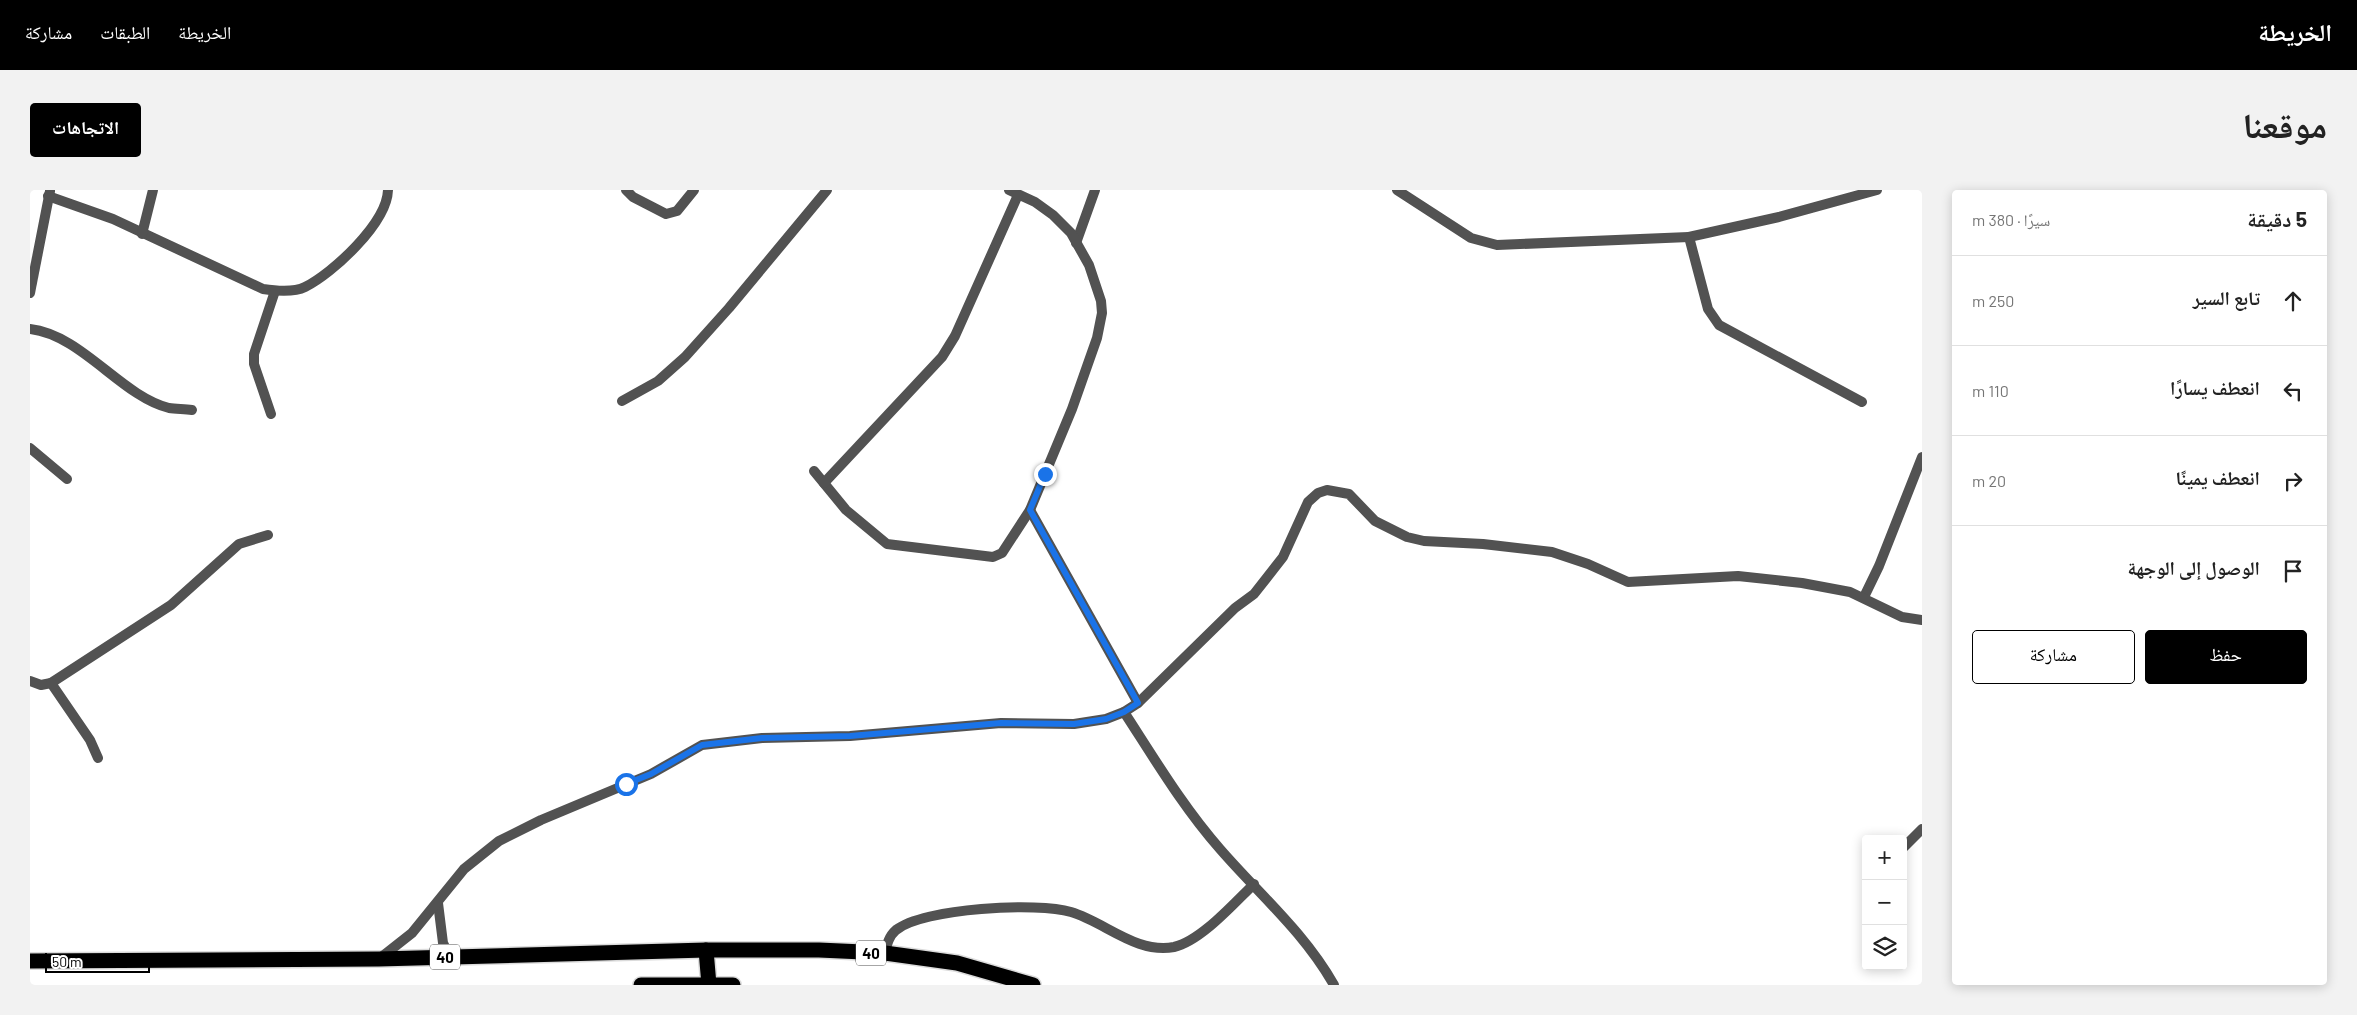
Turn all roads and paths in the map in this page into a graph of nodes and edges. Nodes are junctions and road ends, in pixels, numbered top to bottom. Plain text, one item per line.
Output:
1 (152, 190) edge
2 (388, 190) edge
3 (626, 190) edge
4 (694, 190) edge
5 (828, 190) edge
6 (1096, 190) edge
7 (1397, 190) edge
8 (1877, 190) edge
9 (49, 193) edge
10 (1014, 193) edge
11 (142, 234) junction
12 (1689, 237) junction
13 (1076, 243) junction
14 (32, 272) edge
15 (274, 291) junction
16 (30, 292) edge
17 (30, 329) edge
18 (622, 401) dead end
19 (1862, 402) dead end
20 (192, 410) dead end
21 (271, 414) dead end
22 (30, 448) edge
23 (1922, 457) edge
24 (814, 471) dead end
25 (67, 480) dead end
26 (824, 483) junction
27 (1030, 510) junction
28 (268, 535) dead end
29 (1864, 597) junction
30 (1922, 620) edge
31 (30, 681) edge
32 (51, 683) junction
33 (1138, 703) junction
34 (1124, 712) junction
35 (98, 758) dead end
36 (1922, 829) edge
37 (1907, 844) edge
38 (1254, 884) junction
39 (438, 903) junction
40 (706, 950) junction
41 (885, 953) junction
42 (450, 957) junction
43 (379, 959) junction
44 (30, 961) edge
45 (641, 985) edge
46 (709, 985) edge
47 (733, 985) edge
48 (1033, 985) edge
49 (1334, 985) edge

1 - 11 street
2 - 15 street
3 - 4 street
5 - 18 street
6 - 13 street
7 - 12 street
8 - 12 street
9 - 11 street
9 - 14 street
10 - 13 street
10 - 26 street
11 - 15 street
12 - 19 street
13 - 27 street
14 - 16 street
15 - 21 street
17 - 20 street
22 - 25 street
23 - 29 street
24 - 26 street
26 - 27 street
27 - 33 street
28 - 32 street
29 - 30 street
29 - 33 street
31 - 32 street
32 - 35 street
33 - 34 street
34 - 38 street
34 - 39 street
36 - 37 street
38 - 41 street
38 - 49 street
39 - 42 street
39 - 43 street
40 - 41 highway, 40
40 - 42 highway, 40
40 - 46 highway
41 - 48 highway, 40
42 - 43 highway, 40
43 - 44 highway, 40
45 - 46 highway
46 - 47 highway

